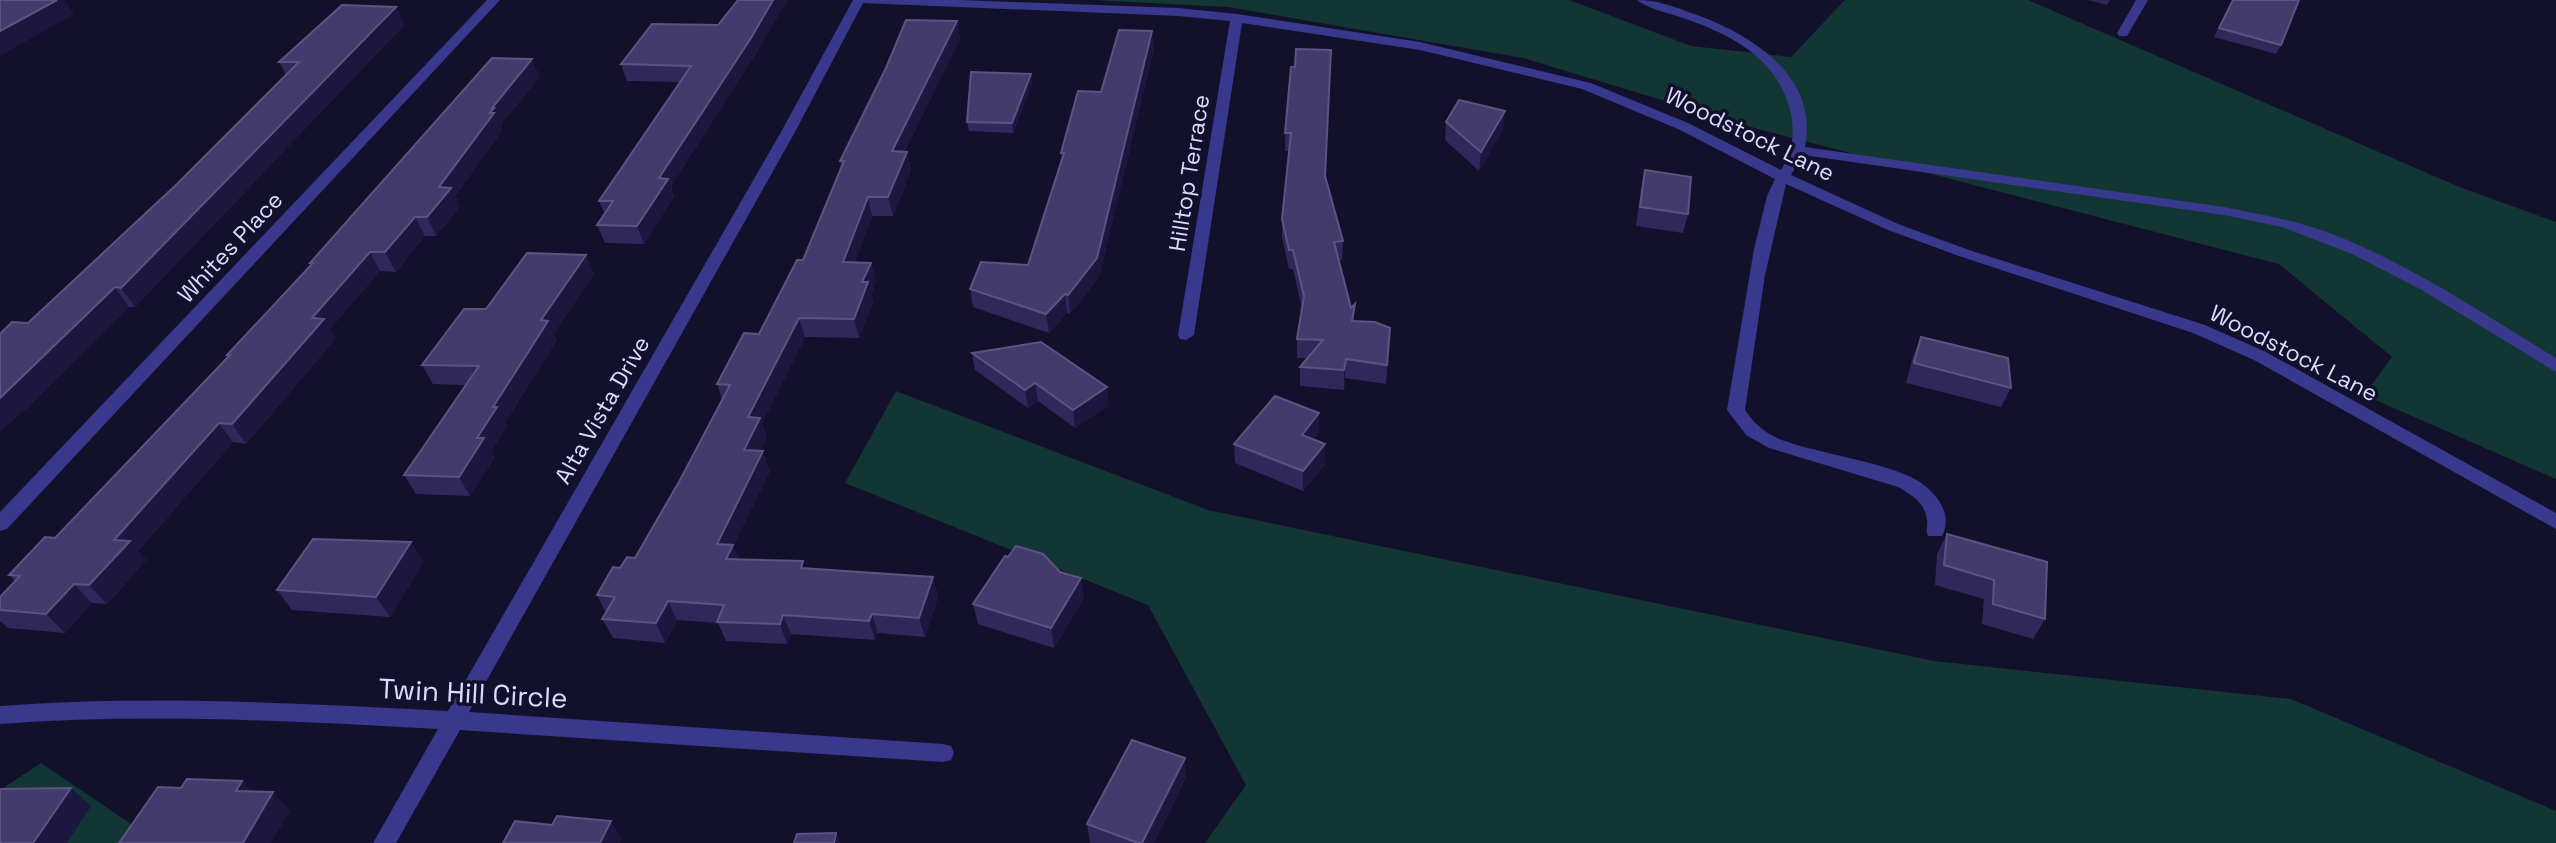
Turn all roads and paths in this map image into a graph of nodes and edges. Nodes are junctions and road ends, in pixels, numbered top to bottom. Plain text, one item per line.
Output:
1 (494, 0) edge
2 (862, 0) edge
3 (1643, 0) edge
4 (2142, 0) edge
5 (1237, 18) junction
6 (2123, 33) dead end
7 (1798, 150) junction
8 (1781, 176) junction
9 (1186, 335) dead end
10 (2556, 366) edge
11 (2556, 522) edge
12 (0, 524) edge
13 (1935, 531) dead end
14 (0, 715) edge
15 (455, 720) junction
16 (943, 753) dead end
17 (384, 843) edge

1 - 12 street, Whites Place
2 - 5 street, Woodstock Lane
2 - 15 street, Alta Vista Drive
3 - 7 street
4 - 6 street
5 - 8 street, Woodstock Lane
5 - 9 street, Hilltop Terrace
7 - 8 street
7 - 10 street
8 - 11 street, Woodstock Lane
8 - 13 street
14 - 15 street, Twin Hill Circle
15 - 16 street, Twin Hill Circle
15 - 17 street, Alta Vista Drive

